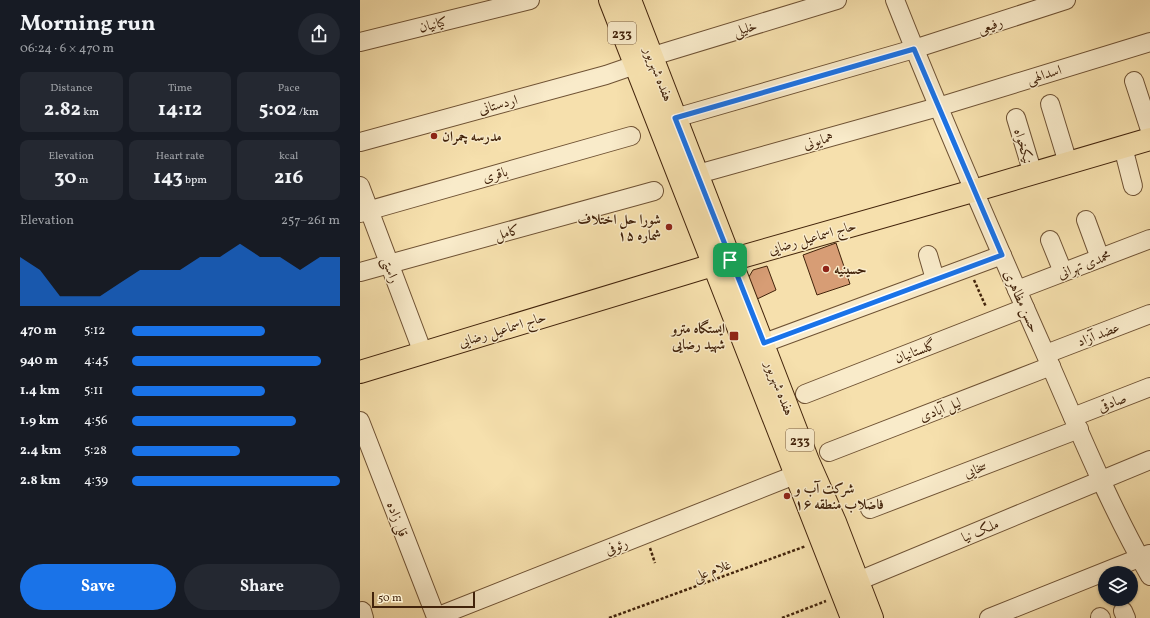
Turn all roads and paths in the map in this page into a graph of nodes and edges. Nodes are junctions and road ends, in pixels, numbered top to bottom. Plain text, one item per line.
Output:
1 (530, 0) edge
2 (610, 0) edge
3 (630, 0) edge
4 (837, 0) edge
5 (895, 0) edge
6 (1066, 0) edge
7 (360, 42) edge
8 (1150, 42) edge
9 (914, 49) junction
10 (644, 61) junction
11 (1134, 81) dead end
12 (1050, 104) dead end
13 (938, 107) junction
14 (675, 118) junction
15 (1016, 118) dead end
16 (631, 136) dead end
17 (1150, 139) edge
18 (360, 142) edge
19 (1123, 147) junction
20 (1068, 163) junction
21 (698, 174) junction
22 (1033, 174) junction
23 (360, 186) edge
24 (1133, 186) dead end
25 (654, 191) dead end
26 (974, 192) junction
27 (365, 211) edge
28 (1086, 220) dead end
29 (1150, 239) edge
30 (1050, 240) dead end
31 (928, 255) dead end
32 (1002, 255) junction
33 (1100, 258) junction
34 (722, 263) junction
35 (390, 264) junction
36 (968, 267) junction
37 (360, 272) edge
38 (1063, 272) junction
39 (935, 279) junction
40 (1017, 290) junction
41 (1025, 308) junction
42 (1150, 314) edge
43 (992, 321) junction
44 (764, 343) junction
45 (423, 353) junction
46 (1048, 360) junction
47 (360, 372) edge
48 (1150, 387) edge
49 (805, 394) dead end
50 (360, 421) edge
51 (1076, 423) junction
52 (829, 452) dead end
53 (1150, 460) edge
54 (796, 475) junction
55 (1101, 479) junction
56 (870, 509) dead end
57 (821, 541) junction
58 (1145, 556) edge
59 (1150, 576) edge
60 (851, 588) junction
61 (436, 617) edge
62 (609, 618) edge
63 (782, 618) edge
64 (852, 618) edge
65 (872, 618) edge
66 (990, 618) edge

1 - 7 street, کیانیان
2 - 10 main road, هفده شهریور / 233
3 - 10 main road, هفده شهریور / 233
4 - 10 street, خلیلی
5 - 9 street, حسن مظاهری
6 - 9 street, رفیعی
8 - 13 street, اسدالهی
9 - 13 street, حسن مظاهری
9 - 14 street, رفیعی
10 - 14 main road, هفده شهریور / 233
10 - 18 street, اردستانی
10 - 34 main road, هفده شهریور / 233
11 - 17 street
12 - 20 street
13 - 21 street, همایونی
13 - 26 street, حسن مظاهری
14 - 21 main road, هفده شهریور / 233
15 - 22 street, نیکخواه
16 - 27 street, باقری
17 - 19 main road, حاج اسماعیل رضایی
19 - 20 main road, حاج اسماعیل رضایی
19 - 24 street
20 - 22 main road, حاج اسماعیل رضایی
21 - 34 main road, هفده شهریور / 233
22 - 26 main road, حاج اسماعیل رضایی
23 - 27 street, راستی
25 - 35 street, کامل
26 - 32 street, حسن مظاهری
26 - 34 main road, حاج اسماعیل رضایی
27 - 35 street, راستی
28 - 33 street
29 - 33 street, محمدی تهرانی
30 - 38 street
31 - 39 street
32 - 36 street
32 - 40 street, حسن مظاهری
33 - 38 street, محمدی تهرانی
34 - 44 main road, هفده شهریور / 233
34 - 45 main road, حاج اسماعیل رضایی
34 - 54 main road, هفده شهریور / 233
35 - 37 street, کامل
35 - 45 street, راستی
36 - 39 street
36 - 43 path
38 - 40 street, محمدی تهرانی
39 - 44 street
40 - 41 street, حسن مظاهری
41 - 43 street, گلستانیان
41 - 46 street, حسن مظاهری
42 - 46 street, عضد آزاد
43 - 49 street, گلستانیان
44 - 60 main road, هفده شهریور / 233
45 - 47 main road, حاج اسماعیل رضایی
46 - 51 street, حسن مظاهری
46 - 52 street, لیل آبادی
48 - 51 street, صادقی
50 - 61 street, قلی زاده
51 - 55 street, حسن مظاهری
51 - 56 street, سخایی
53 - 55 street, ملک نیا
54 - 57 main road, هفده شهریور / 233
54 - 61 street, رئوفی
55 - 58 street, حسن مظاهری
55 - 60 street, ملک نیا
57 - 60 main road, هفده شهریور / 233
57 - 62 path, غلام علی
58 - 59 street, حسن مظاهری
58 - 66 street
60 - 63 path
60 - 64 main road, هفده شهریور / 233
60 - 65 main road, هفده شهریور / 233

